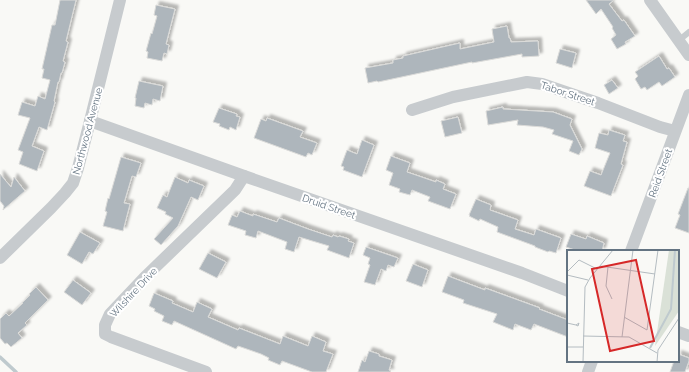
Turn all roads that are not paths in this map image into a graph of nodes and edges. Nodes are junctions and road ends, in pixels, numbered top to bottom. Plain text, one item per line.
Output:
1 (120, 0) edge
2 (650, 0) edge
3 (689, 32) edge
4 (678, 41) junction
5 (689, 55) edge
6 (689, 95) edge
7 (412, 110) dead end
8 (90, 121) junction
9 (675, 131) junction
10 (244, 176) junction
11 (631, 250) edge
12 (0, 258) edge
13 (567, 291) edge
14 (679, 332) edge
15 (689, 336) edge
16 (592, 362) edge
17 (206, 372) edge
18 (588, 372) edge

1 - 8 street, Northwood Avenue
2 - 4 street
3 - 4 lane
4 - 5 street
6 - 9 street, Reid Street
7 - 9 street, Tabor Street
8 - 10 street, Druid Street
8 - 12 street, Northwood Avenue
9 - 11 street, Reid Street
10 - 13 street, Druid Street
10 - 17 street, Wilshire Drive
14 - 15 street
16 - 18 street

